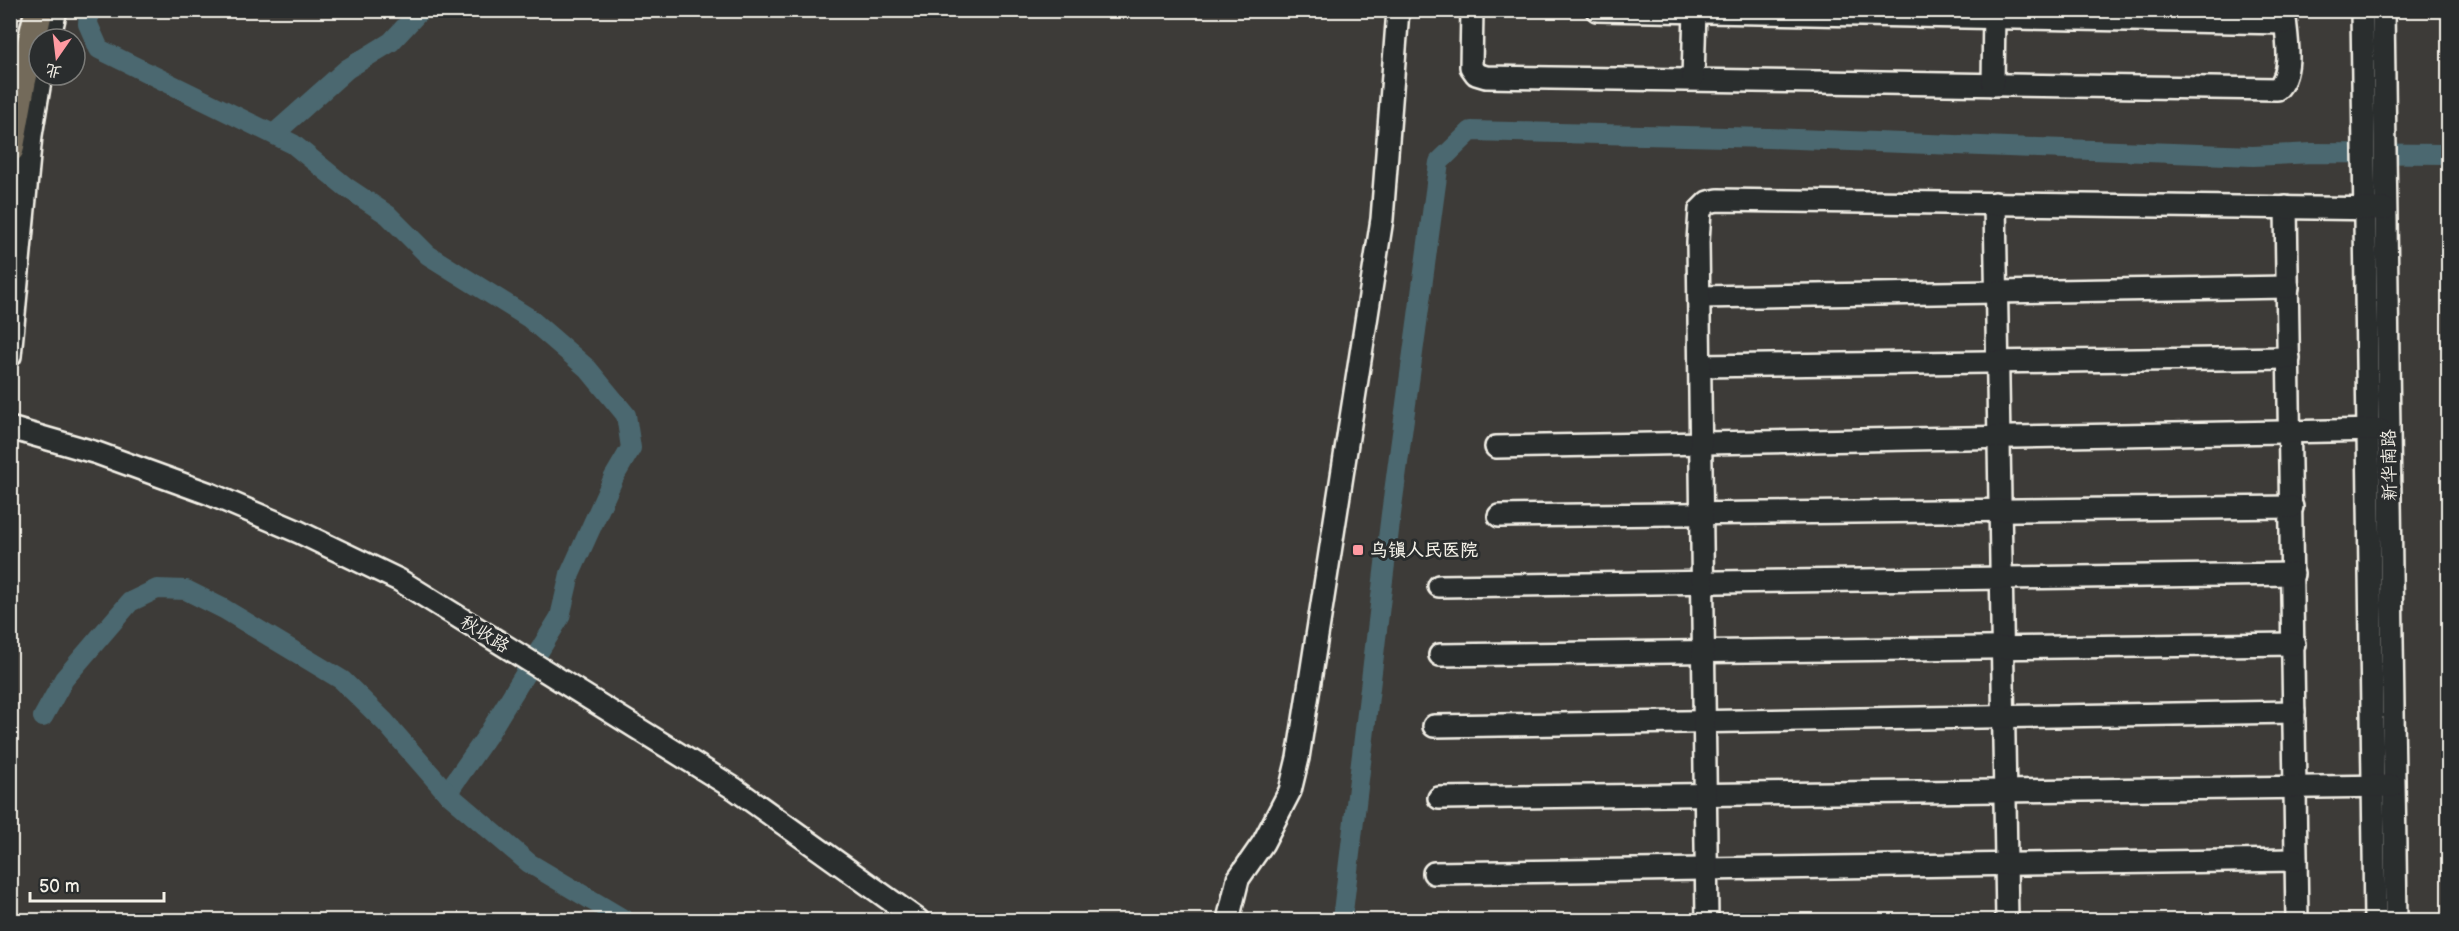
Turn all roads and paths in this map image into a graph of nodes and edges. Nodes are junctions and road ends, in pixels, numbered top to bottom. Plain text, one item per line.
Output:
1 (21, 10) edge
2 (39, 10) edge
3 (56, 10) edge
4 (1398, 10) edge
5 (1472, 10) edge
6 (1597, 10) edge
7 (2362, 10) edge
8 (2384, 10) edge
9 (1695, 11) edge
10 (1994, 14) edge
11 (2285, 17) edge
12 (52, 27) edge
13 (10, 53) edge
14 (1693, 79) junction
15 (1993, 84) junction
16 (39, 87) edge
17 (10, 149) edge
18 (2373, 168) junction
19 (1995, 203) junction
20 (2286, 207) junction
21 (2374, 208) junction
22 (2288, 287) junction
23 (1997, 292) junction
24 (1699, 297) junction
25 (10, 356) edge
26 (2289, 358) junction
27 (1998, 362) junction
28 (1700, 366) junction
29 (10, 428) edge
30 (2378, 430) junction
31 (2290, 432) junction
32 (1999, 438) junction
33 (1701, 443) junction
34 (1496, 447) dead end
35 (2292, 507) junction
36 (2000, 510) junction
37 (1701, 513) junction
38 (1499, 516) dead end
39 (2293, 574) junction
40 (2001, 578) junction
41 (1702, 582) junction
42 (1439, 586) dead end
43 (2294, 644) junction
44 (2002, 648) junction
45 (1704, 652) junction
46 (1440, 655) dead end
47 (2294, 712) junction
48 (2003, 717) junction
49 (1704, 722) junction
50 (1434, 726) dead end
51 (2383, 787) junction
52 (2295, 788) junction
53 (2005, 791) junction
54 (1705, 795) junction
55 (1439, 798) dead end
56 (2296, 860) junction
57 (2006, 864) junction
58 (1706, 869) junction
59 (1434, 873) dead end
60 (918, 921) edge
61 (1228, 921) edge
62 (1707, 921) edge
63 (2007, 921) edge
64 (2297, 921) edge
65 (2375, 921) edge
66 (2396, 921) edge

1 - 13 main road
2 - 17 main road
3 - 12 street
4 - 61 street
5 - 14 street
6 - 9 street
7 - 18 street, 新华南路
8 - 18 street, 新华南路
9 - 10 street
9 - 14 street
10 - 11 street
10 - 15 street
11 - 15 street
14 - 15 street
16 - 25 street
18 - 21 street, 新华南路
19 - 20 street
19 - 23 street
19 - 24 street
20 - 21 street
20 - 22 street
21 - 30 street, 新华南路
22 - 23 street
22 - 26 street
23 - 24 street
23 - 27 street
24 - 28 street
26 - 27 street
26 - 31 street
27 - 28 street
27 - 32 street
28 - 33 street
29 - 60 street, 秋收路
30 - 31 street
30 - 51 street, 新华南路
31 - 32 street
31 - 35 street
32 - 33 street
32 - 36 street
33 - 34 street
33 - 37 street
35 - 36 street
35 - 39 street
36 - 37 street
36 - 40 street
37 - 38 street
37 - 41 street
39 - 40 street
39 - 43 street
40 - 41 street
40 - 44 street
41 - 42 street
41 - 45 street
43 - 44 street
43 - 47 street
44 - 45 street
44 - 48 street
45 - 46 street
45 - 49 street
47 - 48 street
47 - 52 street
48 - 49 street
48 - 53 street
49 - 50 street
49 - 54 street
51 - 52 street
51 - 65 street, 新华南路
51 - 66 street, 新华南路
52 - 53 street
52 - 56 street
53 - 54 street
53 - 57 street
54 - 55 street
54 - 58 street
56 - 57 street
56 - 64 street
57 - 58 street
57 - 63 street
58 - 59 street
58 - 62 street

